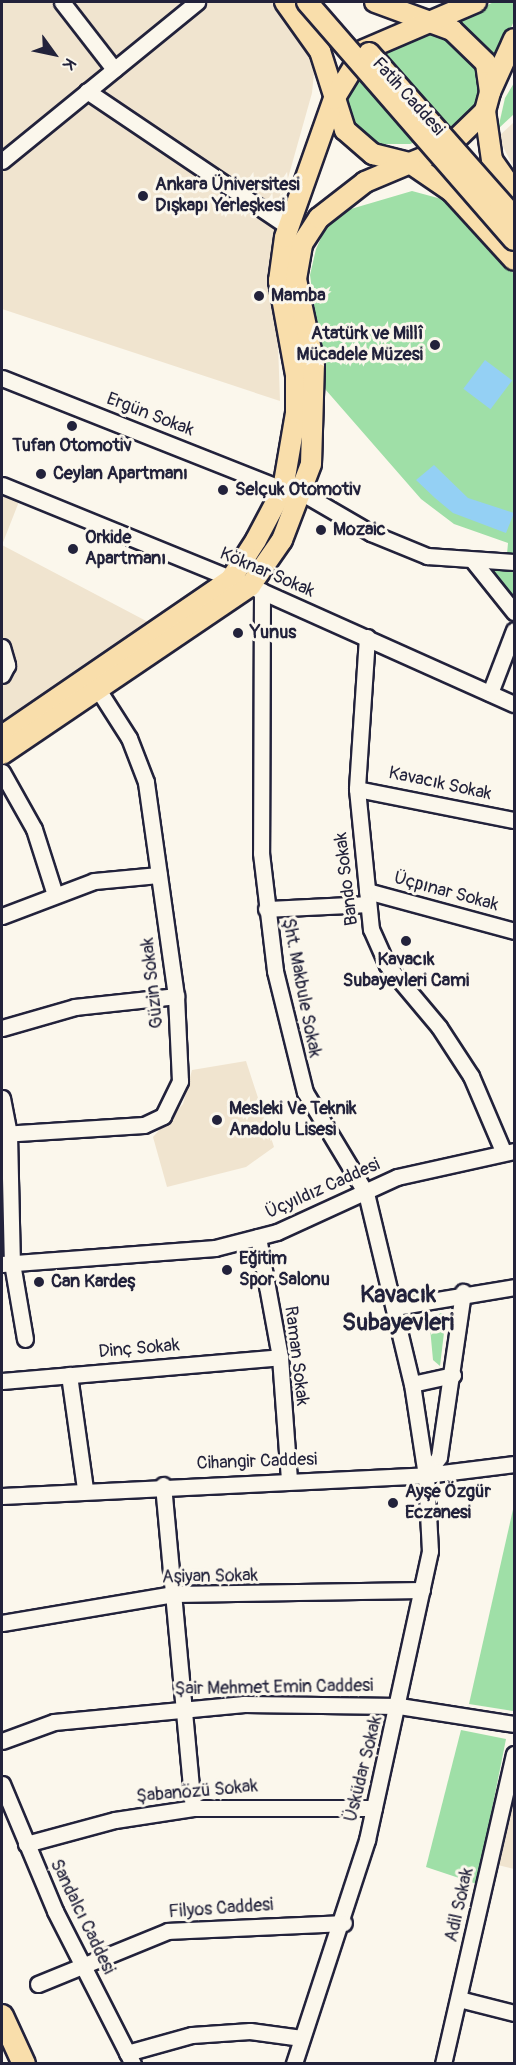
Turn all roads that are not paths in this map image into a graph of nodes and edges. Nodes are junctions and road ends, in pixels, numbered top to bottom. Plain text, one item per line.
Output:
1 (62, 2) edge
2 (197, 2) edge
3 (285, 2) edge
4 (307, 2) edge
5 (322, 2) edge
6 (375, 2) edge
7 (476, 2) edge
8 (427, 23) junction
9 (514, 39) edge
10 (514, 68) edge
11 (114, 69) junction
12 (87, 91) junction
13 (490, 92) junction
14 (334, 99) junction
15 (485, 111) junction
16 (2, 161) edge
17 (410, 164) junction
18 (514, 192) edge
19 (514, 217) edge
20 (287, 226) junction
21 (514, 240) edge
22 (514, 260) edge
23 (2, 378) edge
24 (2, 485) edge
25 (283, 489) junction
26 (304, 494) junction
27 (474, 562) junction
28 (514, 562) edge
29 (231, 579) junction
30 (256, 589) junction
31 (514, 612) edge
32 (514, 630) edge
33 (367, 637) junction
34 (2, 647) edge
35 (2, 675) edge
36 (99, 691) junction
37 (490, 693) junction
38 (514, 704) edge
39 (2, 736) edge
40 (2, 754) edge
41 (2, 772) edge
42 (357, 789) junction
43 (514, 820) edge
44 (159, 875) junction
45 (55, 895) junction
46 (367, 897) junction
47 (267, 909) junction
48 (2, 916) edge
49 (514, 931) edge
50 (176, 996) junction
51 (2, 1028) edge
52 (2, 1098) edge
53 (5, 1134) edge
54 (509, 1151) edge
55 (366, 1193) junction
56 (258, 1237) junction
57 (7, 1263) edge
58 (514, 1287) edge
59 (463, 1292) junction
60 (395, 1307) junction
61 (25, 1339) dead end
62 (280, 1357) junction
63 (69, 1375) junction
64 (453, 1375) junction
65 (2, 1381) edge
66 (412, 1384) junction
67 (514, 1464) edge
68 (426, 1475) junction
69 (289, 1480) junction
70 (163, 1485) junction
71 (85, 1489) junction
72 (2, 1496) edge
73 (422, 1590) junction
74 (174, 1594) junction
75 (2, 1623) edge
76 (399, 1706) junction
77 (180, 1708) junction
78 (514, 1724) edge
79 (2, 1741) edge
80 (514, 1754) edge
81 (2, 1784) edge
82 (193, 1808) junction
83 (374, 1808) junction
84 (26, 1844) junction
85 (344, 1923) junction
86 (81, 1962) junction
87 (38, 1984) dead end
88 (459, 1999) junction
89 (514, 2013) edge
90 (2, 2016) edge
91 (302, 2038) junction
92 (130, 2058) edge
93 (24, 2064) edge
94 (294, 2064) edge
95 (443, 2064) edge

1 - 11 street
2 - 11 street
3 - 14 main road
4 - 21 main road, Fatih Caddesi, bridge
5 - 19 main road, Fatih Caddesi, bridge
6 - 8 main road
7 - 8 main road, Fatih Caddesi
8 - 13 main road
8 - 14 main road, Fatih Caddesi
9 - 13 main road
10 - 13 main road
11 - 12 street
12 - 16 street
12 - 20 street
13 - 15 main road
14 - 17 main road
14 - 20 main road, Fatih Caddesi
15 - 17 main road, Fatih Caddesi
15 - 18 main road
17 - 22 main road
17 - 26 main road, Fatih Caddesi
20 - 25 main road, Fatih Caddesi
23 - 25 street, Ergün Sokak
24 - 29 street, Köknar Sokak
25 - 29 main road
26 - 27 street
26 - 30 main road
27 - 28 street
27 - 31 street
29 - 30 street, Köknar Sokak
29 - 39 main road
30 - 33 street, Köknar Sokak
30 - 36 main road
30 - 47 street, Şht. Makbule Sokak
32 - 37 street
33 - 37 street, Köknar Sokak
33 - 42 street, Bando Sokak
34 - 35 street
36 - 40 main road
36 - 44 street, Güzin Sokak
37 - 38 street, Köknar Sokak
41 - 45 street
42 - 43 street, Kavacık Sokak
42 - 46 street, Bando Sokak
44 - 45 street
44 - 50 street, Güzin Sokak
45 - 48 street
46 - 47 street, Üçpınar Sokak
46 - 49 street, Üçpınar Sokak
46 - 54 street, Bando Sokak
47 - 55 street, Şht. Makbule Sokak
50 - 51 street
50 - 53 street, Güzin Sokak
52 - 53 street
53 - 57 street
54 - 55 street, Üçyıldız Caddesi
55 - 56 street, Üçyıldız Caddesi
55 - 60 street, Şht. Makbule Sokak
56 - 57 street, Üçyıldız Caddesi
56 - 62 street, Raman Sokak
57 - 61 street
58 - 59 street
59 - 60 street
59 - 64 street
60 - 66 street, Şht. Makbule Sokak
62 - 63 street, Dinç Sokak
62 - 69 street, Raman Sokak
63 - 65 street, Dinç Sokak
63 - 71 street
64 - 66 street
64 - 68 street
66 - 68 street, Şht. Makbule Sokak
67 - 68 street, Cihangir Caddesi
68 - 69 street, Cihangir Caddesi
68 - 73 street, Üsküdar Sokak
69 - 70 street, Cihangir Caddesi
70 - 71 street, Cihangir Caddesi
70 - 74 street
71 - 72 street, Cihangir Caddesi
73 - 74 street, Aşiyan Sokak
73 - 76 street, Üsküdar Sokak
74 - 75 street, Aşiyan Sokak
74 - 77 street
76 - 77 street, Şair Mehmet Emin Caddesi
76 - 78 street, Şair Mehmet Emin Caddesi
76 - 83 street, Üsküdar Sokak
77 - 79 street, Şair Mehmet Emin Caddesi
77 - 82 street
80 - 88 street, Adil Sokak
81 - 84 street, Sandalcı Caddesi
82 - 83 street, Şabanözü Sokak
82 - 84 street, Şabanözü Sokak
83 - 85 street, Üsküdar Sokak
84 - 86 street, Sandalcı Caddesi
85 - 86 street, Filyos Caddesi
85 - 91 street, Üsküdar Sokak
86 - 87 street, Filyos Caddesi
86 - 92 street, Sandalcı Caddesi
88 - 89 street
88 - 95 street, Adil Sokak
90 - 93 highway
91 - 92 street
91 - 94 street, Üsküdar Sokak

